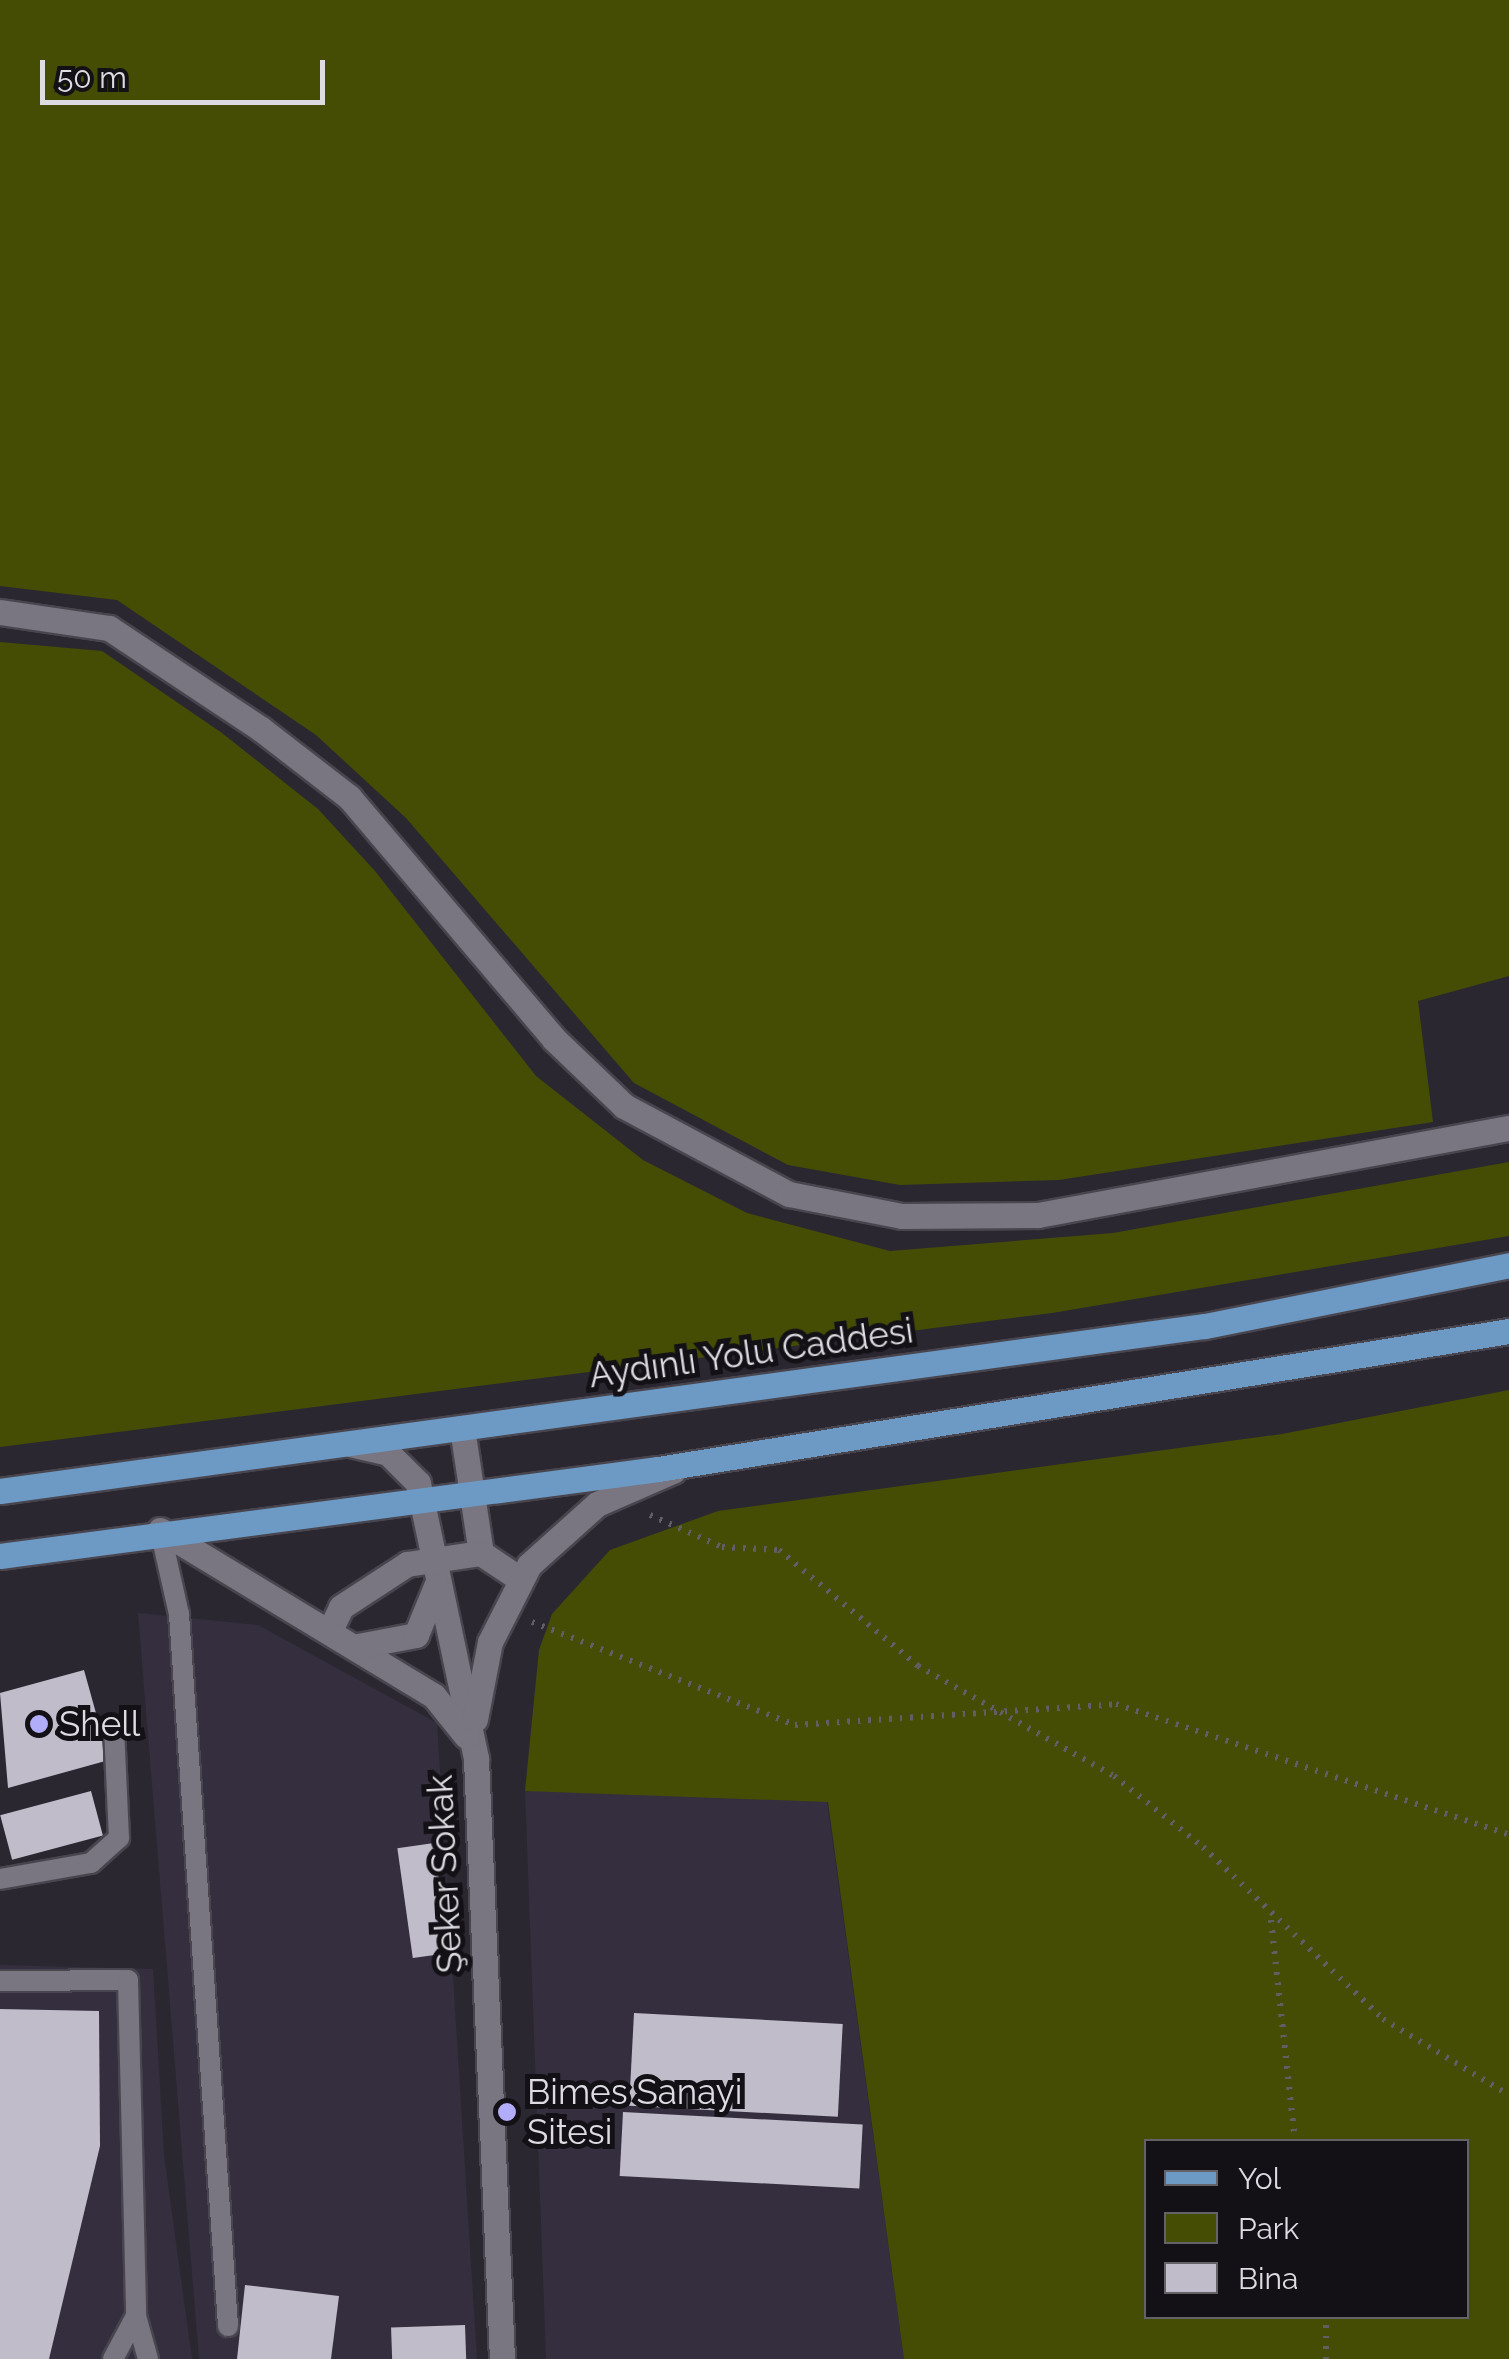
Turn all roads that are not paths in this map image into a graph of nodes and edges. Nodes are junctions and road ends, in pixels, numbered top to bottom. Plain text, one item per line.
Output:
1 (0, 612) edge
2 (1509, 1128) edge
3 (1509, 1265) edge
4 (1509, 1331) edge
5 (462, 1428) junction
6 (340, 1444) junction
7 (690, 1464) junction
8 (0, 1491) edge
9 (472, 1492) junction
10 (422, 1498) junction
11 (160, 1530) junction
12 (481, 1552) junction
13 (0, 1556) edge
14 (436, 1559) junction
15 (520, 1580) junction
16 (330, 1630) junction
17 (353, 1645) junction
18 (114, 1726) dead end
19 (476, 1759) junction
20 (0, 1879) edge
21 (0, 1981) edge
22 (136, 2316) junction
23 (228, 2326) dead end
24 (113, 2359) edge
25 (148, 2359) edge
26 (502, 2359) edge

1 - 2 street
3 - 5 main road, Aydınlı Yolu Caddesi
4 - 7 main road
5 - 6 main road, Aydınlı Yolu Caddesi
5 - 9 street
6 - 8 main road, Aydınlı Yolu Caddesi
6 - 10 street, Şeker Sokak
7 - 9 main road
7 - 15 street
9 - 10 main road
9 - 12 street
10 - 11 main road
10 - 14 street, Şeker Sokak
11 - 13 main road
11 - 16 street
11 - 23 lane
12 - 14 street
12 - 15 street
14 - 16 street
14 - 17 street
14 - 19 street, Şeker Sokak
15 - 19 street
16 - 17 street
17 - 19 street
18 - 20 lane
19 - 26 street, Şeker Sokak
21 - 22 lane
22 - 24 lane
22 - 25 lane

